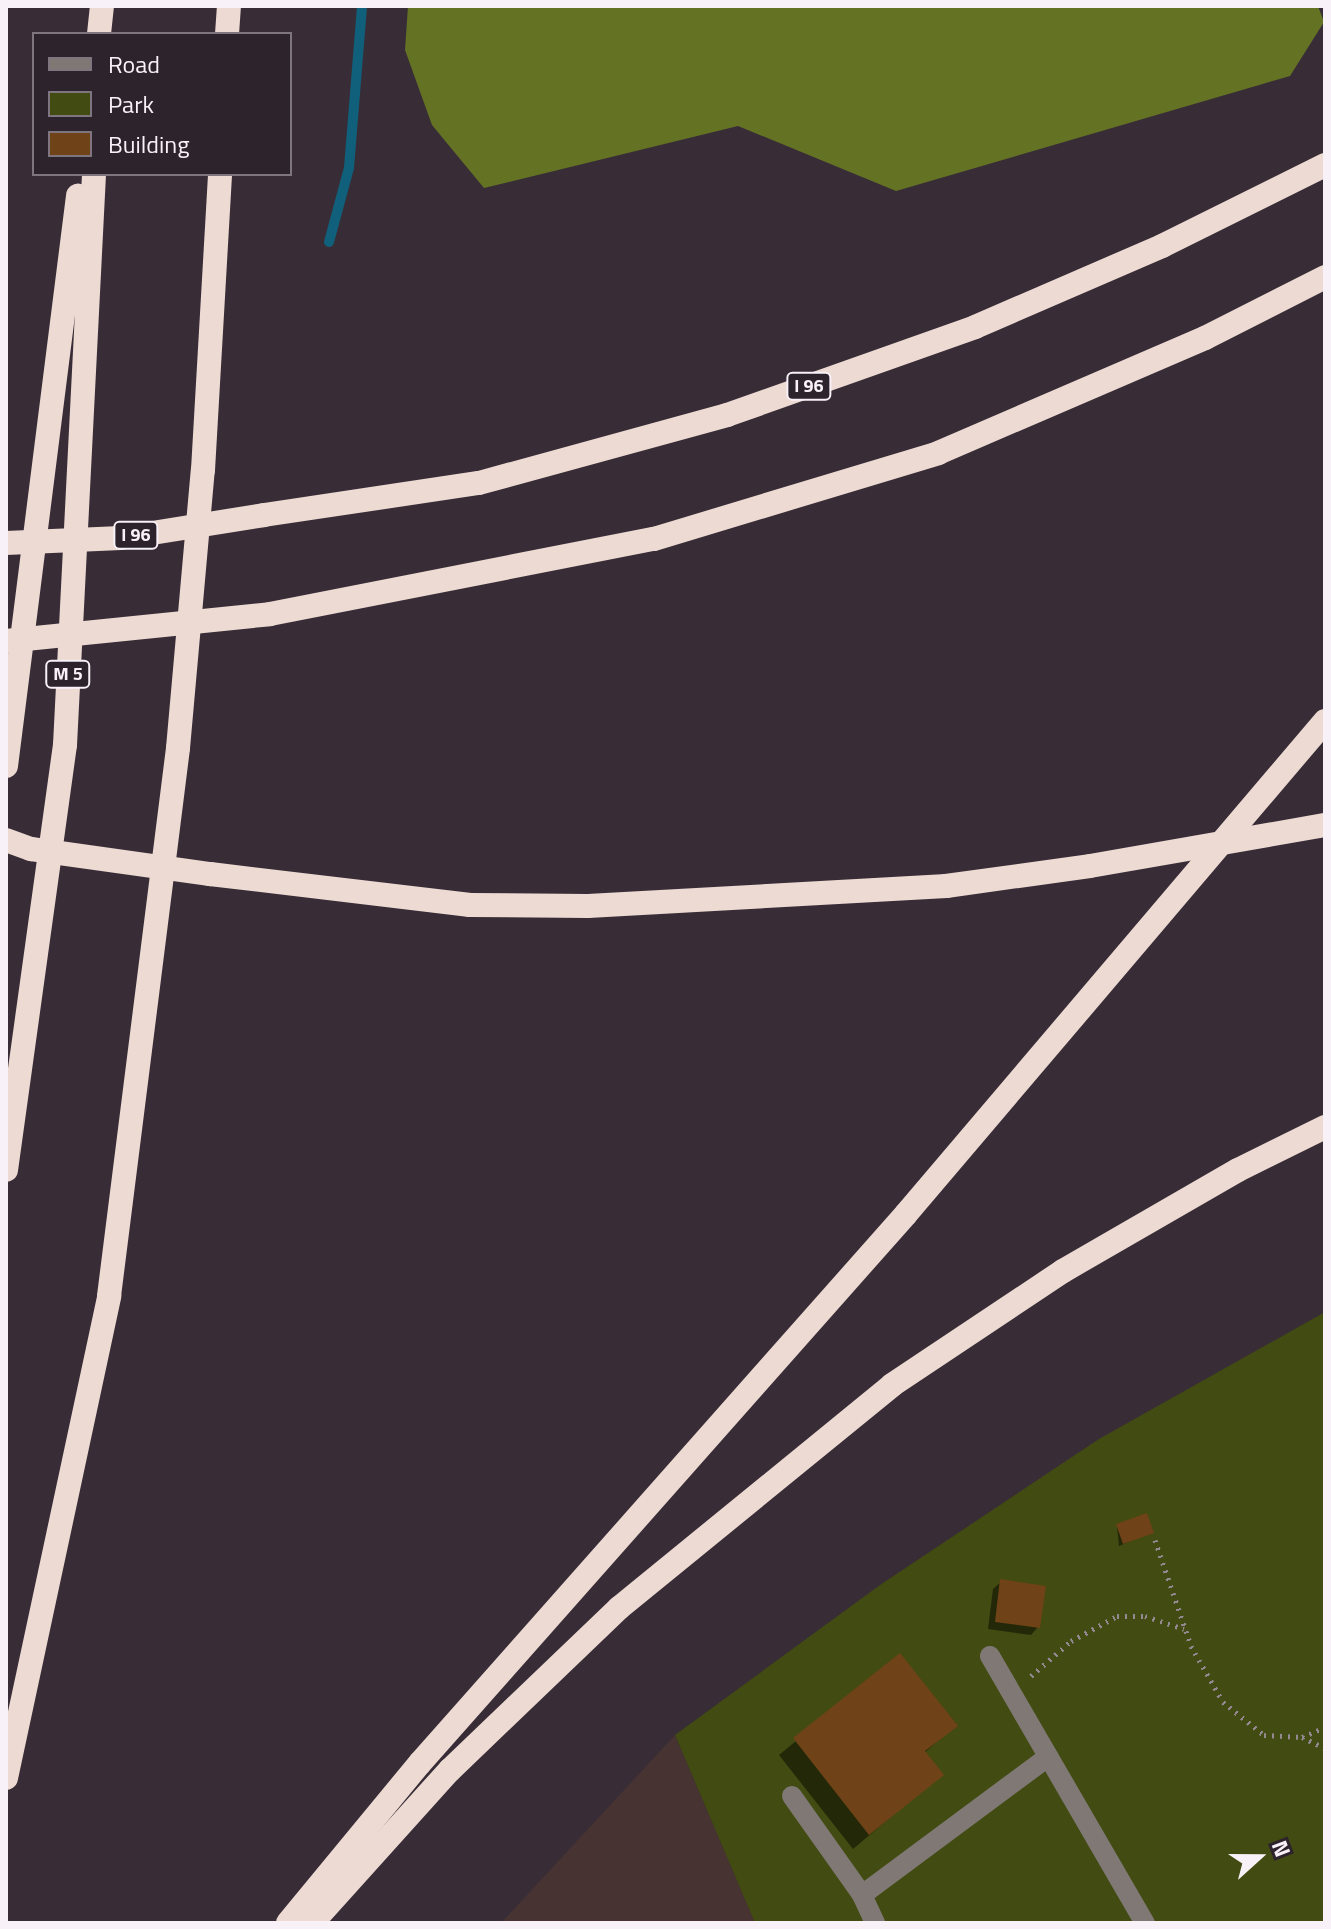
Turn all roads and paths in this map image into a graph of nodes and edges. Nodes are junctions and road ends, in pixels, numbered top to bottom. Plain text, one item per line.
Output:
1 (102, 6) edge
2 (229, 6) edge
3 (100, 32) edge
4 (227, 32) edge
5 (1325, 165) edge
6 (81, 176) edge
7 (94, 176) edge
8 (220, 176) edge
9 (1325, 277) edge
10 (6, 543) edge
11 (6, 641) edge
12 (1325, 721) edge
13 (6, 766) edge
14 (1325, 825) edge
15 (6, 840) edge
16 (31, 849) junction
17 (6, 851) edge
18 (1325, 1127) edge
19 (6, 1170) edge
20 (1155, 1540) dead end
21 (1185, 1629) junction
22 (990, 1656) dead end
23 (1011, 1693) junction
24 (1325, 1727) edge
25 (1302, 1737) junction
26 (1325, 1748) edge
27 (1048, 1757) junction
28 (6, 1778) edge
29 (792, 1796) dead end
30 (862, 1895) junction
31 (288, 1923) edge
32 (312, 1923) edge
33 (875, 1923) edge
34 (1145, 1923) edge

1 - 3 highway
2 - 4 highway
5 - 10 highway, I 96, bridge
6 - 13 highway
7 - 19 highway, M 5
8 - 28 highway
9 - 11 highway, bridge
12 - 31 highway
14 - 16 highway, bridge
15 - 16 highway
16 - 17 highway
18 - 32 highway
20 - 21 path
21 - 23 path
21 - 25 path
22 - 23 lane
23 - 27 lane
24 - 25 path
25 - 26 path
27 - 30 lane
27 - 34 lane
29 - 30 lane
30 - 33 lane

